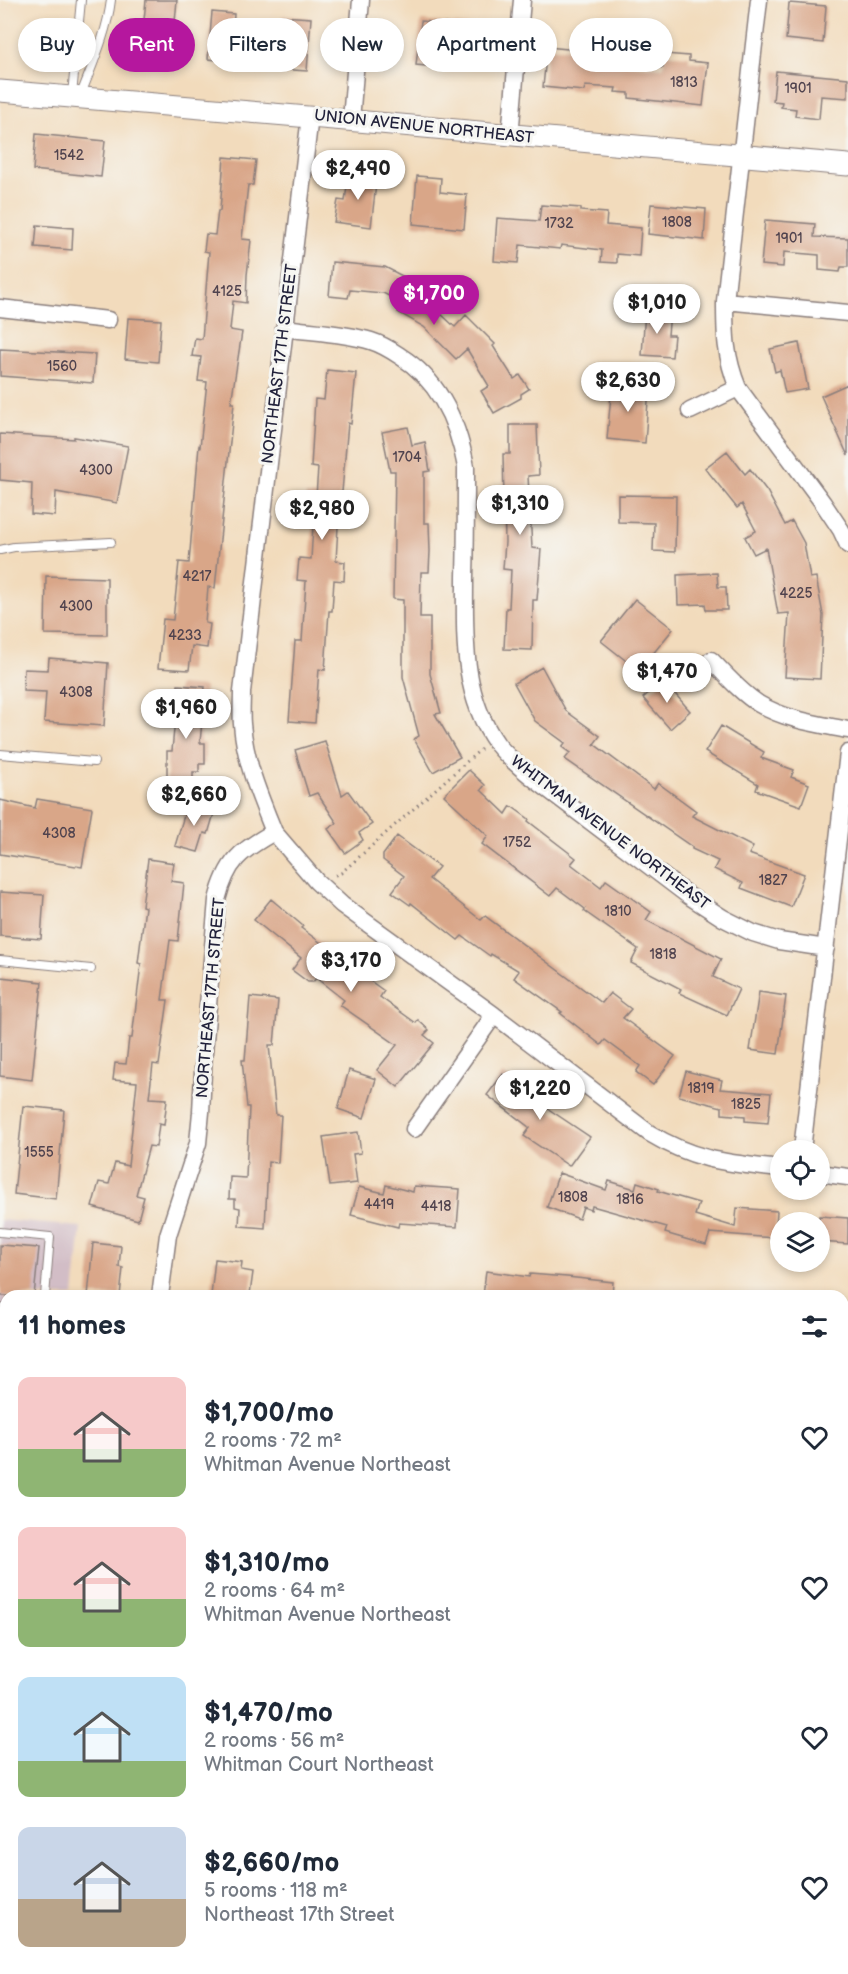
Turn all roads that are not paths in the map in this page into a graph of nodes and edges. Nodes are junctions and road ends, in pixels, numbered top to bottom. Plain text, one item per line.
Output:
1 (81, 0) edge
2 (111, 0) edge
3 (362, 0) edge
4 (522, 0) edge
5 (759, 0) edge
6 (0, 91) edge
7 (76, 97) junction
8 (310, 116) junction
9 (351, 120) junction
10 (510, 136) junction
11 (743, 155) junction
12 (848, 165) edge
13 (725, 300) junction
14 (0, 308) edge
15 (848, 313) edge
16 (108, 320) dead end
17 (284, 328) junction
18 (738, 388) junction
19 (690, 411) dead end
20 (111, 542) dead end
21 (848, 545) edge
22 (0, 550) edge
23 (711, 660) dead end
24 (848, 730) edge
25 (848, 753) edge
26 (0, 754) edge
27 (94, 762) dead end
28 (274, 832) junction
29 (826, 948) junction
30 (0, 960) edge
31 (91, 969) dead end
32 (494, 1016) junction
33 (414, 1129) dead end
34 (803, 1140) edge
35 (770, 1168) edge
36 (830, 1175) edge
37 (848, 1177) edge
38 (0, 1233) edge
39 (46, 1290) edge
40 (161, 1290) edge

1 - 7 lane
2 - 7 lane
3 - 9 street
4 - 10 street
5 - 11 street
6 - 7 street, UNION AVENUE NORTHEAST
7 - 8 street, UNION AVENUE NORTHEAST
8 - 9 street, UNION AVENUE NORTHEAST
8 - 17 street, NORTHEAST 17TH STREET
9 - 10 street, UNION AVENUE NORTHEAST
10 - 11 street, UNION AVENUE NORTHEAST
11 - 12 street, UNION AVENUE NORTHEAST
11 - 13 street
13 - 15 street
13 - 18 street
14 - 16 street
17 - 28 street, NORTHEAST 17TH STREET
17 - 29 street, WHITMAN AVENUE NORTHEAST
18 - 19 street
18 - 21 street
20 - 22 lane
23 - 24 street
25 - 29 street
26 - 27 lane
28 - 32 street
28 - 40 street, NORTHEAST 17TH STREET
29 - 34 street
30 - 31 lane
32 - 33 street
32 - 35 street
36 - 37 street
38 - 39 lane

